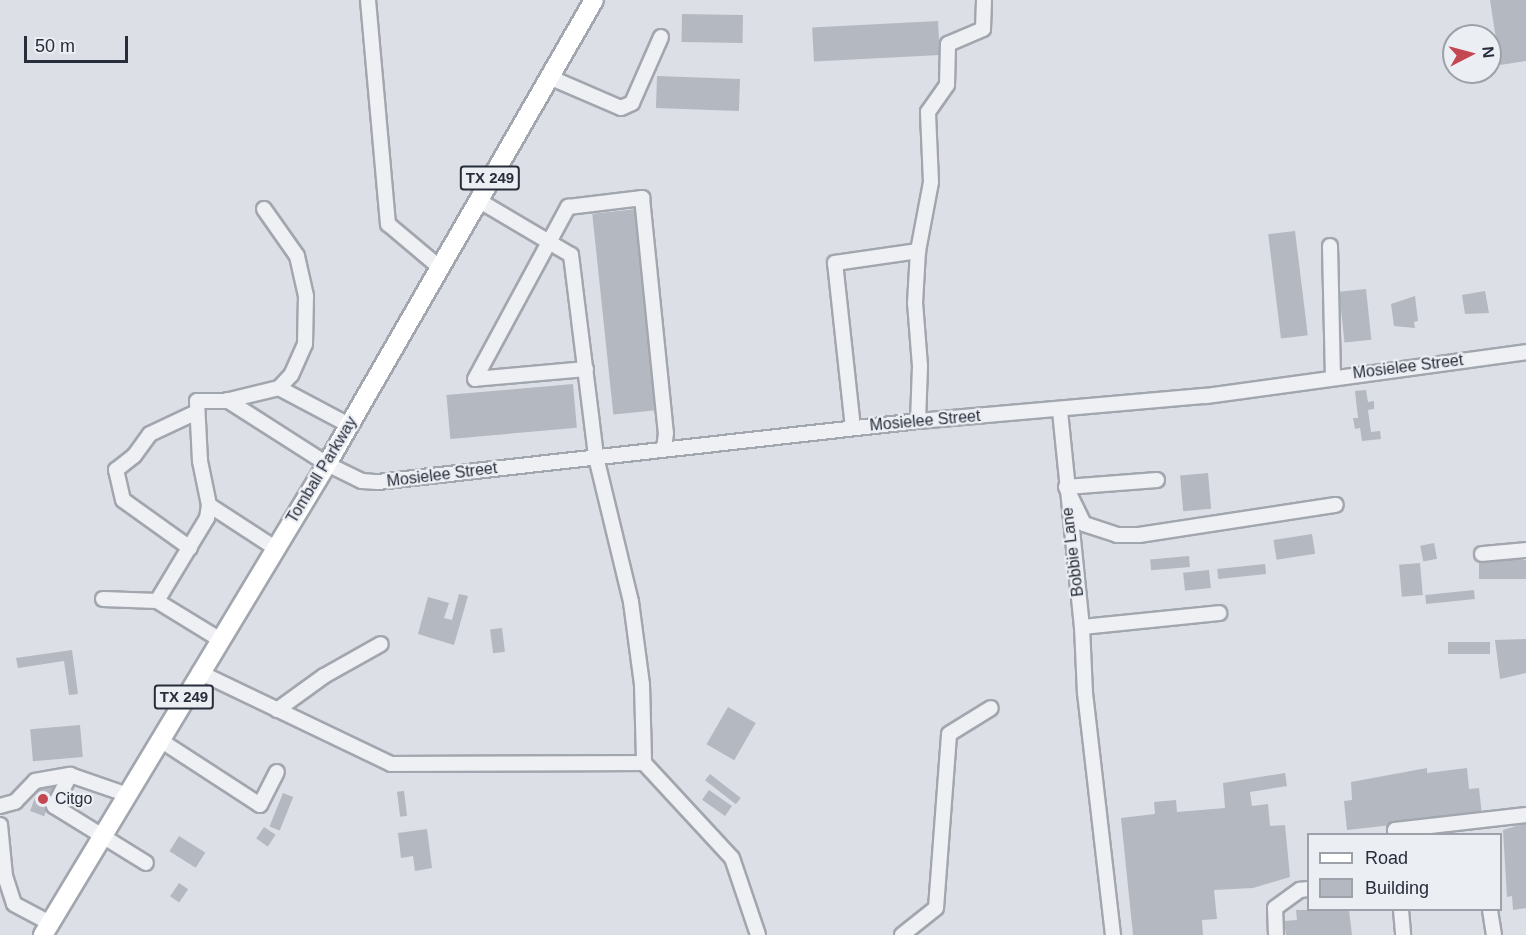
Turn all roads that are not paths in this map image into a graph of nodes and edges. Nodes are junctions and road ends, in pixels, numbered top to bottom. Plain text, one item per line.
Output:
1 (368, 0) edge
2 (594, 0) edge
3 (984, 0) edge
4 (661, 38) dead end
5 (549, 77) junction
6 (478, 200) junction
7 (264, 209) dead end
8 (548, 239) junction
9 (1330, 246) dead end
10 (918, 251) junction
11 (439, 267) junction
12 (1526, 352) edge
13 (586, 369) junction
14 (1333, 375) junction
15 (279, 388) junction
16 (227, 400) junction
17 (1060, 411) junction
18 (197, 412) junction
19 (918, 421) junction
20 (349, 425) junction
21 (853, 428) junction
22 (664, 449) junction
23 (596, 457) junction
24 (327, 464) junction
25 (1157, 480) dead end
26 (1066, 487) junction
27 (209, 505) junction
28 (1336, 505) dead end
29 (190, 548) junction
30 (275, 548) junction
31 (1526, 550) edge
32 (1482, 554) dead end
33 (104, 599) dead end
34 (156, 601) junction
35 (1219, 613) dead end
36 (1082, 627) junction
37 (219, 639) junction
38 (381, 644) dead end
39 (199, 672) junction
40 (991, 708) dead end
41 (278, 710) junction
42 (160, 740) junction
43 (644, 763) junction
44 (277, 772) dead end
45 (69, 775) junction
46 (128, 795) junction
47 (0, 806) edge
48 (1526, 815) edge
49 (0, 825) edge
50 (1477, 827) edge
51 (1396, 833) edge
52 (104, 837) junction
53 (146, 863) dead end
54 (1307, 890) edge
55 (1401, 911) edge
56 (1490, 911) edge
57 (44, 931) edge
58 (758, 935) edge
59 (902, 935) edge
60 (1113, 935) edge
61 (1276, 935) edge
62 (1403, 935) edge
63 (1494, 935) edge

1 - 11 street
2 - 5 main road, Tomball Parkway / TX 249
3 - 10 street
4 - 5 street
5 - 6 main road, Tomball Parkway / TX 249
6 - 8 street
6 - 11 main road, Tomball Parkway / TX 249
7 - 15 street
8 - 13 street
8 - 13 street
8 - 22 street
9 - 14 street
10 - 19 street
10 - 21 street
11 - 20 main road, Tomball Parkway / TX 249
12 - 14 street, Mosielee Street
13 - 23 street
14 - 17 street, Mosielee Street
15 - 16 street
15 - 20 street
16 - 18 street
16 - 24 street, Mosielee Street
17 - 19 street, Mosielee Street
17 - 26 street, Bobbie Lane
18 - 27 street
18 - 29 street
19 - 21 street, Mosielee Street
20 - 24 main road, Tomball Parkway / TX 249
21 - 22 street, Mosielee Street
22 - 23 street, Mosielee Street
23 - 24 street, Mosielee Street
23 - 43 street
24 - 30 main road, Tomball Parkway / TX 249
25 - 26 street
26 - 28 street
26 - 36 street, Bobbie Lane
27 - 29 street
27 - 30 street
29 - 34 street
30 - 37 main road, Tomball Parkway / TX 249
31 - 32 street
33 - 34 street
34 - 37 street
35 - 36 street
36 - 60 street, Bobbie Lane
37 - 39 main road, Tomball Parkway / TX 249
38 - 41 street
39 - 41 street
39 - 42 main road, Tomball Parkway / TX 249
40 - 59 street
41 - 43 street
42 - 44 street
42 - 46 main road, Tomball Parkway / TX 249
43 - 58 street
45 - 46 street
45 - 47 street
45 - 52 street
46 - 52 main road, Tomball Parkway / TX 249
48 - 50 street
49 - 57 street
50 - 51 street
52 - 53 street
52 - 57 main road, Tomball Parkway / TX 249
54 - 61 street
55 - 62 street
56 - 63 street

